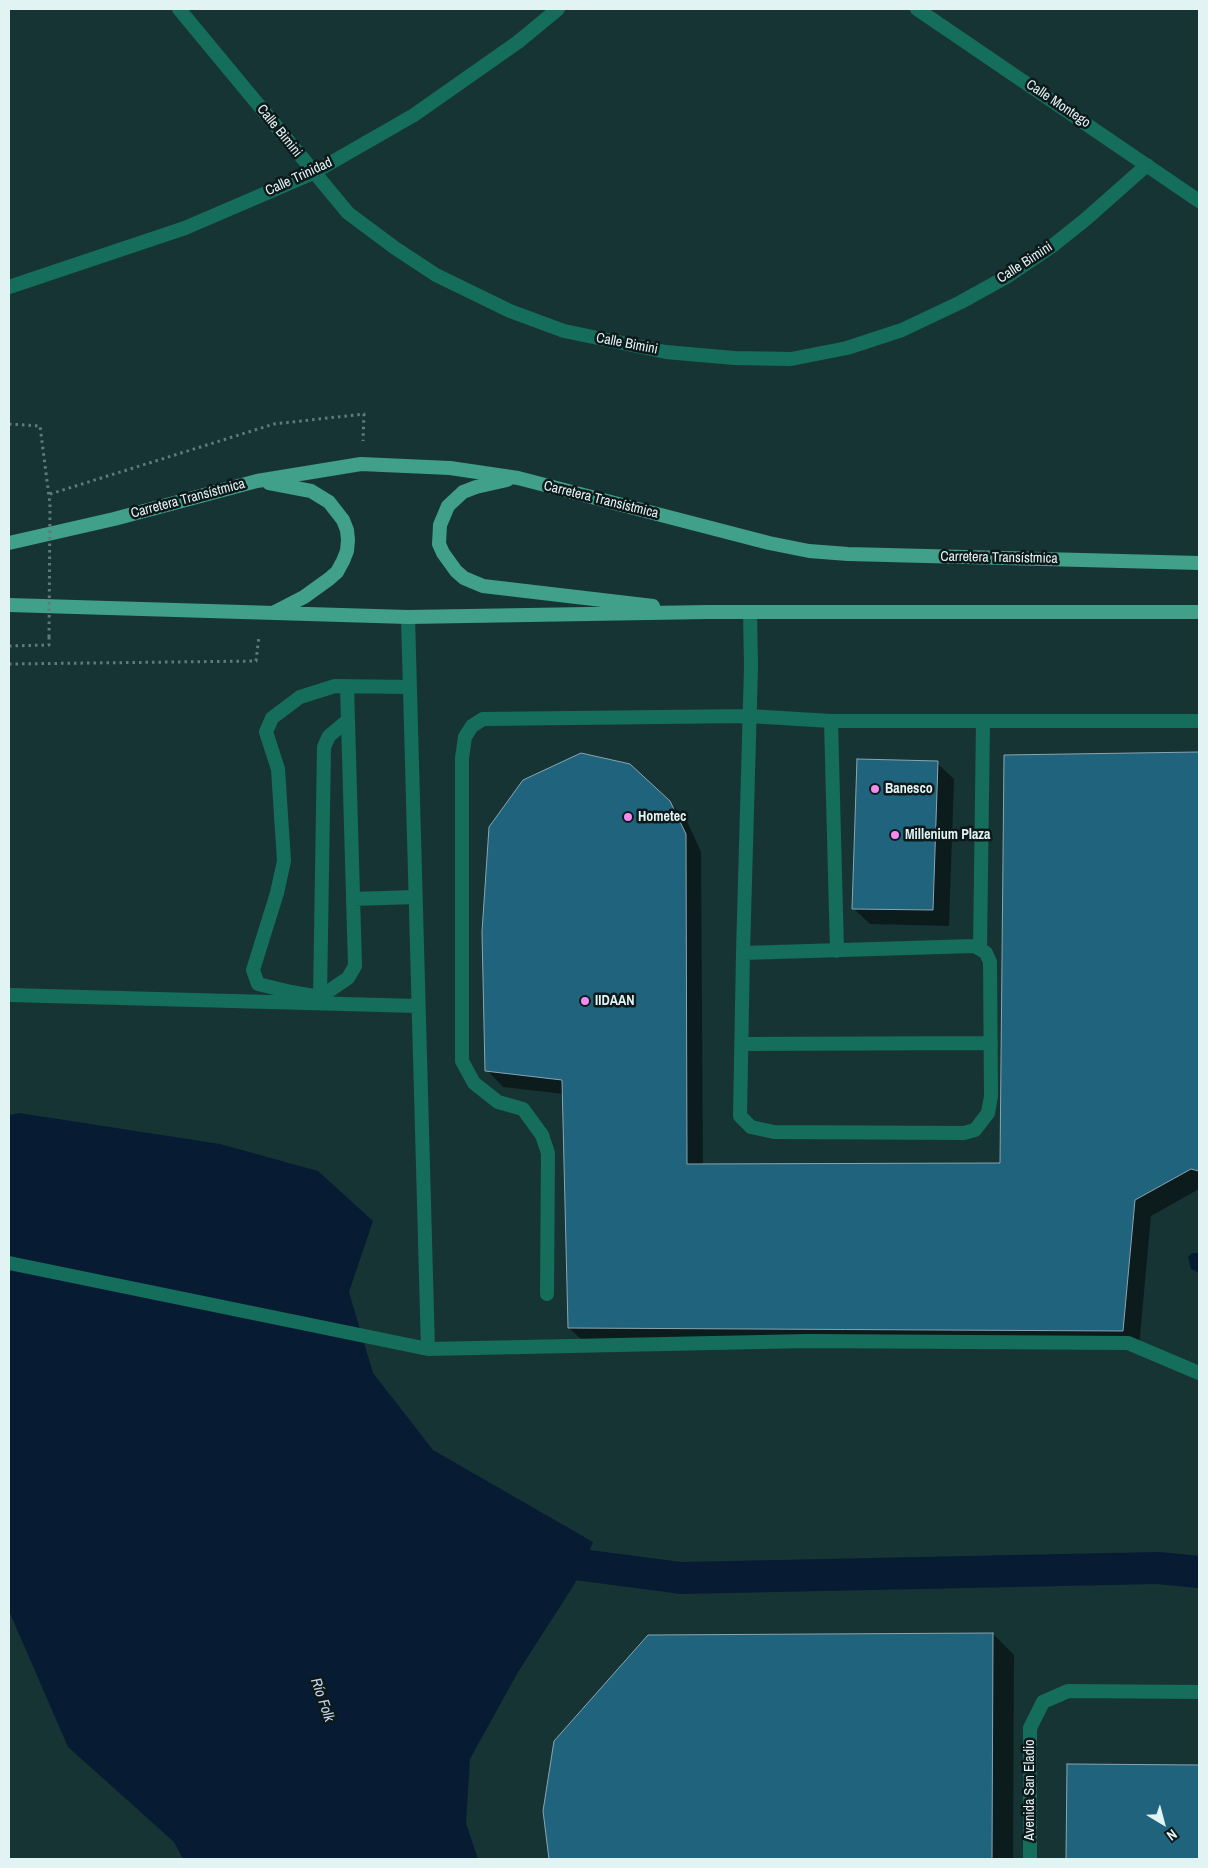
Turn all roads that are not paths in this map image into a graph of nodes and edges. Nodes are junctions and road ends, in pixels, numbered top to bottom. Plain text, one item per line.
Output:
1 (180, 9) edge
2 (558, 9) edge
3 (917, 9) edge
4 (1147, 164) junction
5 (313, 172) junction
6 (1199, 201) edge
7 (9, 287) edge
8 (518, 478) junction
9 (257, 481) junction
10 (9, 543) edge
11 (1199, 563) edge
12 (9, 605) edge
13 (708, 612) junction
14 (750, 612) junction
15 (1199, 612) edge
16 (273, 613) junction
17 (408, 617) junction
18 (347, 686) junction
19 (410, 687) junction
20 (750, 716) junction
21 (348, 720) junction
22 (831, 721) junction
23 (983, 721) junction
24 (1199, 721) edge
25 (415, 897) junction
26 (353, 899) junction
27 (980, 949) junction
28 (837, 951) junction
29 (744, 953) junction
30 (9, 995) edge
31 (320, 997) junction
32 (418, 1006) junction
33 (991, 1043) junction
34 (742, 1044) junction
35 (9, 1263) edge
36 (546, 1294) dead end
37 (428, 1350) junction
38 (1199, 1373) edge
39 (1199, 1692) edge
40 (1030, 1859) edge

1 - 5 street, Calle Bimini
2 - 5 street, Calle Trinidad
3 - 4 street, Calle Montego
4 - 5 street, Calle Bimini
4 - 6 street, Calle Montego
5 - 7 street, Calle Trinidad
8 - 9 main road, Carretera Transístmica
8 - 11 main road, Carretera Transístmica
8 - 13 main road
9 - 10 main road, Carretera Transístmica
9 - 16 main road
12 - 16 main road
13 - 14 main road
13 - 17 main road
14 - 15 main road
14 - 20 street
16 - 17 main road
17 - 19 street
18 - 19 street
18 - 21 street
18 - 31 street
19 - 25 street
20 - 22 street
20 - 29 street
20 - 36 street
21 - 26 street
21 - 31 street
22 - 23 street
22 - 28 street
23 - 24 street
23 - 27 street
25 - 26 street
25 - 32 street
26 - 31 street
27 - 28 street
27 - 33 street
28 - 29 street
29 - 34 street
30 - 32 street
32 - 37 street
33 - 34 street
33 - 34 street
35 - 37 street
37 - 38 street
39 - 40 street, Avenida San Eladio

